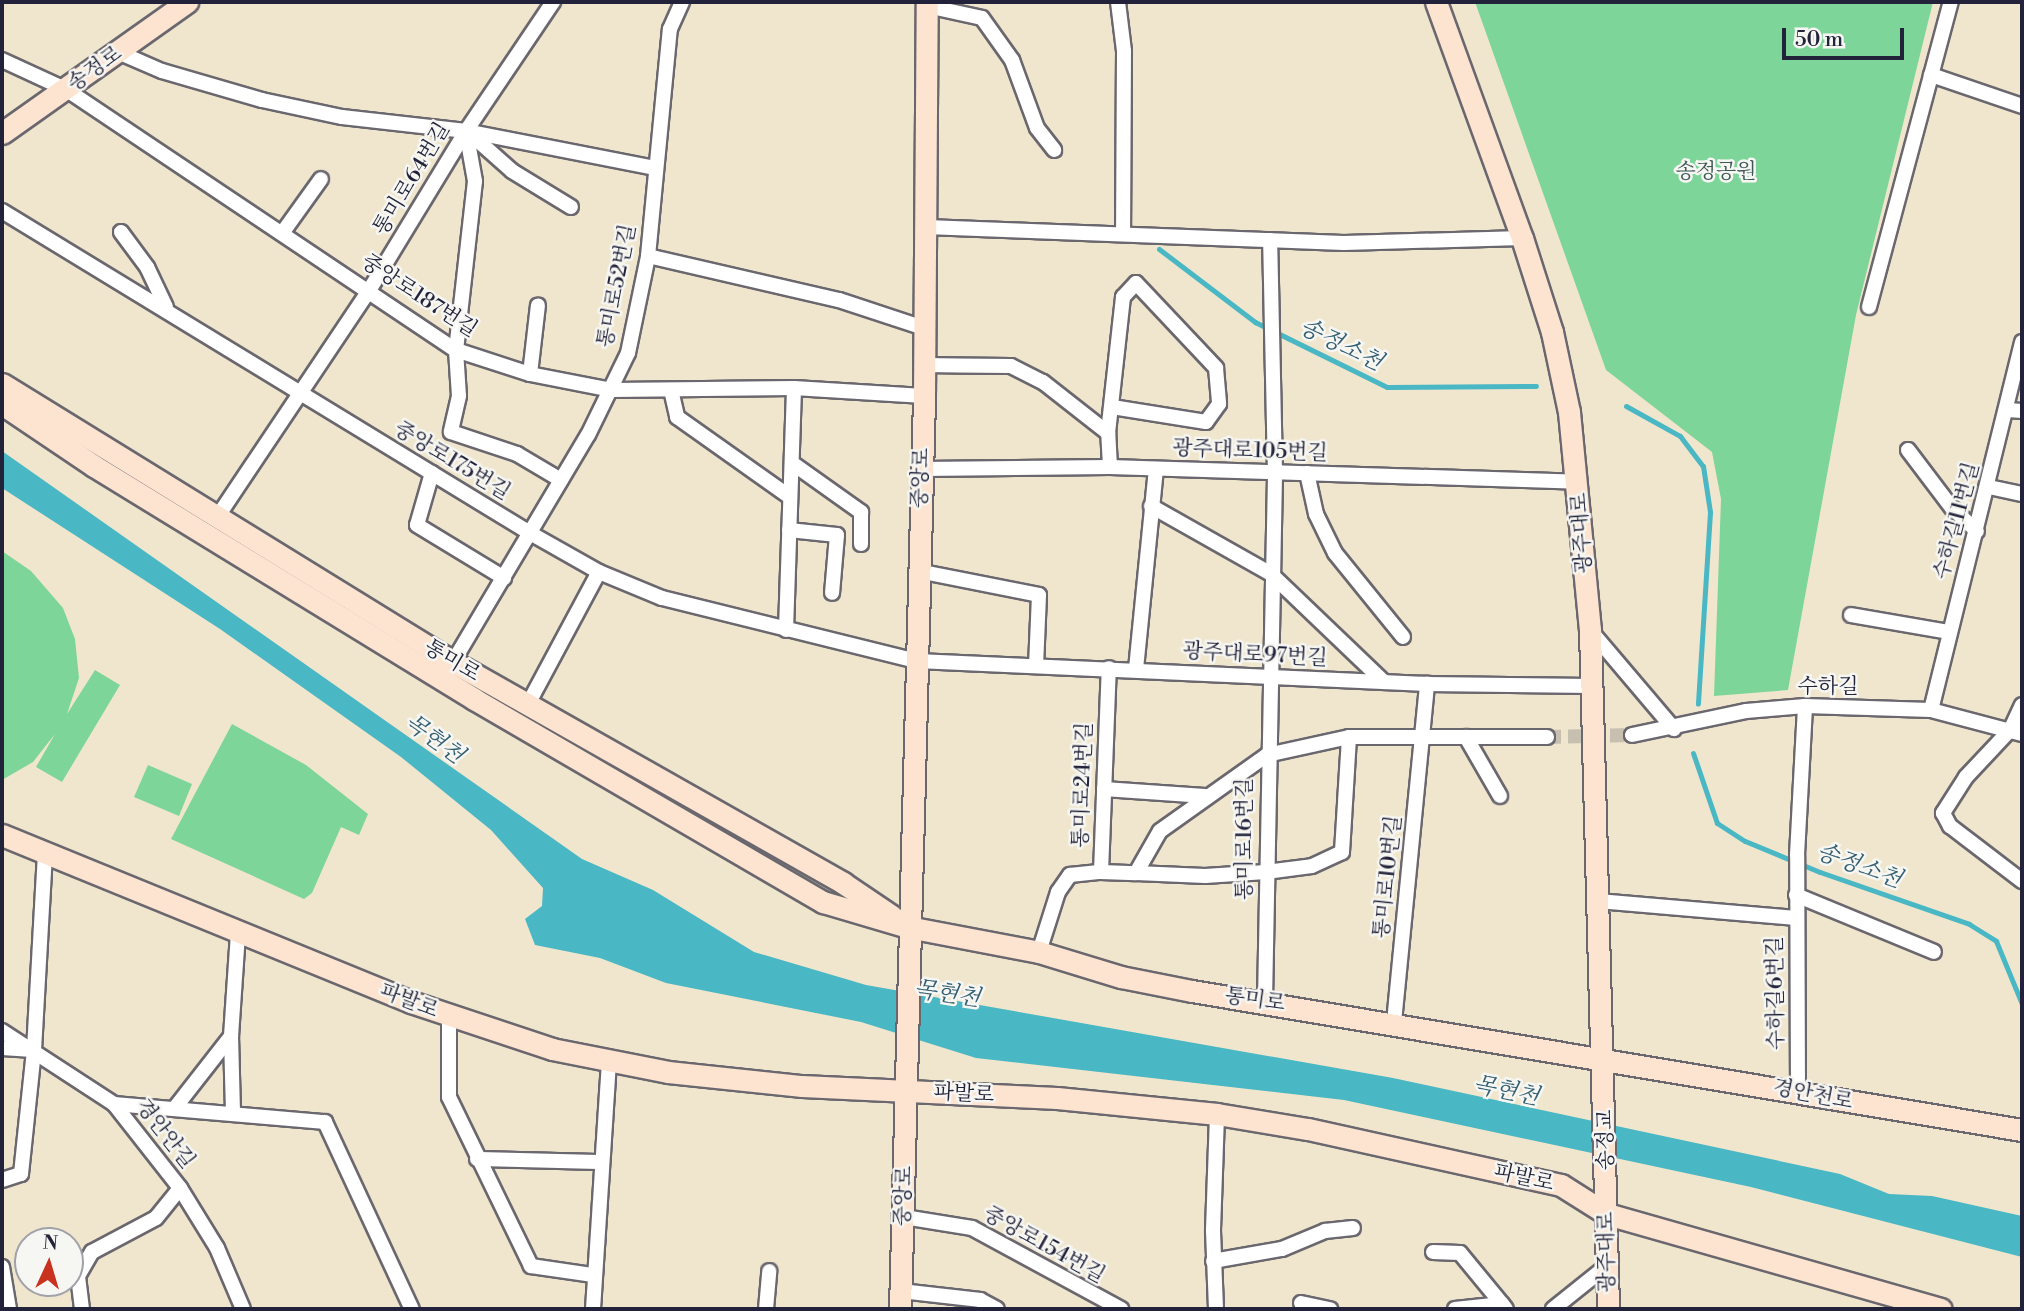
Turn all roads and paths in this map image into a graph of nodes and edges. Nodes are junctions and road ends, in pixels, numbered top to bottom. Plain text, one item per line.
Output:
1 (187, 2) edge
2 (553, 2) edge
3 (682, 2) edge
4 (1118, 2) edge
5 (1436, 2) edge
6 (1951, 2) edge
7 (927, 4) edge
8 (118, 52) junction
9 (5, 62) edge
10 (1931, 75) junction
11 (67, 90) junction
12 (2022, 106) edge
13 (466, 131) junction
14 (2, 133) edge
15 (1054, 150) dead end
16 (654, 168) junction
17 (321, 179) dead end
18 (571, 207) dead end
19 (2, 211) edge
20 (926, 227) junction
21 (1123, 231) junction
22 (121, 232) dead end
23 (283, 232) junction
24 (1522, 238) junction
25 (1270, 240) junction
26 (648, 256) junction
27 (370, 289) junction
28 (538, 305) dead end
29 (1869, 307) dead end
30 (166, 309) junction
31 (925, 328) junction
32 (2022, 342) edge
33 (456, 350) junction
34 (924, 365) junction
35 (530, 374) junction
36 (2, 384) edge
37 (794, 388) junction
38 (612, 390) junction
39 (671, 390) junction
40 (299, 391) junction
41 (924, 396) junction
42 (2, 404) edge
43 (1112, 407) junction
44 (2015, 411) edge
45 (1108, 433) junction
46 (1908, 450) dead end
47 (792, 463) junction
48 (1110, 467) junction
49 (921, 469) junction
50 (1156, 469) junction
51 (1275, 473) junction
52 (432, 474) junction
53 (1307, 474) junction
54 (561, 480) junction
55 (1578, 482) junction
56 (1989, 487) junction
57 (2022, 494) edge
58 (790, 497) junction
59 (1151, 506) junction
60 (216, 519) junction
61 (789, 530) junction
62 (1977, 531) junction
63 (530, 533) junction
64 (861, 544) dead end
65 (918, 571) junction
66 (599, 572) junction
67 (1271, 574) junction
68 (504, 578) junction
69 (832, 593) dead end
70 (1851, 615) dead end
71 (786, 630) junction
72 (1590, 630) junction
73 (1949, 632) junction
74 (1403, 637) dead end
75 (917, 661) junction
76 (453, 662) junction
77 (1036, 666) junction
78 (1109, 668) junction
79 (1136, 669) junction
80 (1268, 678) junction
81 (1384, 682) junction
82 (1427, 684) junction
83 (1592, 686) junction
84 (2022, 705) edge
85 (527, 706) junction
86 (1805, 706) junction
87 (1931, 710) junction
88 (1674, 729) junction
89 (2017, 731) edge
90 (1632, 735) tunnel mouth
91 (1349, 737) junction
92 (1424, 737) junction
93 (1466, 737) junction
94 (1547, 737) tunnel mouth
95 (1267, 755) junction
96 (1104, 789) junction
97 (1205, 796) junction
98 (1500, 796) dead end
99 (2, 835) edge
100 (45, 853) junction
101 (1101, 872) junction
102 (1266, 872) junction
103 (1136, 873) junction
104 (2022, 881) edge
105 (1796, 895) junction
106 (1598, 901) junction
107 (1796, 918) junction
108 (908, 927) junction
109 (238, 934) junction
110 (1039, 952) junction
111 (1934, 952) dead end
112 (1265, 1001) junction
113 (449, 1016) junction
114 (1394, 1022) junction
115 (2, 1031) edge
116 (231, 1036) junction
117 (2, 1048) edge
118 (34, 1050) junction
119 (1604, 1058) junction
120 (609, 1062) junction
121 (906, 1087) junction
122 (1605, 1087) joint
123 (1798, 1090) junction
124 (114, 1104) junction
125 (174, 1109) junction
126 (233, 1113) junction
127 (1217, 1114) junction
128 (2022, 1130) edge
129 (477, 1159) junction
130 (601, 1161) junction
131 (2, 1180) edge
132 (180, 1188) junction
133 (1607, 1204) junction
134 (904, 1217) junction
135 (1353, 1228) dead end
136 (1433, 1251) dead end
137 (1213, 1261) junction
138 (1608, 1265) junction
139 (2, 1268) edge
140 (769, 1271) dead end
141 (593, 1275) junction
142 (901, 1300) edge
143 (1883, 1301) edge
144 (1301, 1303) dead end
145 (1504, 1307) edge
146 (2, 1308) edge
147 (9, 1309) edge
148 (82, 1309) edge
149 (243, 1309) edge
150 (412, 1309) edge
151 (593, 1309) edge
152 (766, 1309) edge
153 (997, 1309) edge
154 (1121, 1309) edge
155 (1216, 1309) edge
156 (1330, 1309) edge
157 (1455, 1309) edge
158 (1553, 1309) edge
159 (1608, 1309) edge
160 (1941, 1309) edge

1 - 8 street, 송정로
2 - 13 street, 통미로64번길
3 - 16 street, 통미로52번길
4 - 21 street
5 - 24 street, 광주대로
6 - 10 street
7 - 15 street
7 - 20 street, 중앙로
8 - 11 street, 송정로
8 - 13 street
9 - 11 street, 중앙로187번길
10 - 12 street
10 - 29 street
11 - 14 street, 송정로
11 - 23 street, 중앙로187번길
13 - 16 street
13 - 18 street
13 - 27 street, 통미로64번길
13 - 33 street
16 - 26 street, 통미로52번길
17 - 23 street
19 - 30 street, 중앙로175번길
20 - 21 street
20 - 31 street, 중앙로
21 - 25 street
22 - 30 street
23 - 27 street, 중앙로187번길
24 - 25 street
24 - 55 street, 광주대로
25 - 51 street, 통미로16번길
26 - 31 street
26 - 38 street, 통미로52번길
27 - 33 street, 중앙로187번길
27 - 40 street, 통미로64번길
28 - 35 street
30 - 40 street, 중앙로175번길
31 - 34 street, 중앙로
32 - 44 street, 수하길11번길
33 - 35 street, 중앙로187번길
33 - 54 street
34 - 41 street, 중앙로
34 - 45 street
35 - 38 street, 중앙로187번길
36 - 60 street, 통미로
37 - 39 street, 중앙로187번길
37 - 41 street, 중앙로187번길
37 - 47 street
38 - 39 street, 중앙로187번길
38 - 54 street, 통미로52번길
39 - 58 street
40 - 52 street, 중앙로175번길
40 - 60 street, 통미로64번길
41 - 49 street, 중앙로
42 - 108 street, 통미로
43 - 43 street
43 - 45 street
44 - 56 street, 수하길11번길
45 - 48 street
46 - 62 street
47 - 58 street
47 - 64 street
48 - 49 street, 광주대로105번길
48 - 50 street, 광주대로105번길
49 - 65 street, 중앙로
50 - 51 street, 광주대로105번길
50 - 59 street
51 - 53 street, 광주대로105번길
51 - 67 street, 통미로16번길
52 - 63 street, 중앙로175번길
52 - 68 street
53 - 55 street, 광주대로105번길
53 - 74 street
54 - 63 street, 통미로52번길
55 - 72 street, 광주대로
56 - 57 street
56 - 62 street, 수하길11번길
58 - 61 street
59 - 67 street
59 - 79 street
60 - 76 street, 통미로
61 - 69 street
61 - 71 street
62 - 73 street, 수하길11번길
63 - 66 street, 중앙로175번길
63 - 68 street, 통미로52번길
65 - 75 street, 중앙로
65 - 77 street
66 - 71 street, 중앙로175번길
66 - 85 street
67 - 80 street, 통미로16번길
67 - 81 street
68 - 76 street, 통미로52번길
70 - 73 street
71 - 75 street, 중앙로175번길
72 - 83 street, 광주대로
72 - 88 street
73 - 87 street, 수하길11번길
75 - 77 street, 광주대로97번길
75 - 108 street, 중앙로
76 - 85 street, 통미로
77 - 78 street, 광주대로97번길
78 - 79 street, 광주대로97번길
78 - 96 street, 통미로24번길
79 - 80 street, 광주대로97번길
80 - 81 street, 광주대로97번길
80 - 95 street, 통미로16번길
81 - 82 street, 광주대로97번길
82 - 83 street, 광주대로97번길
82 - 92 street, 통미로10번길
83 - 106 street, 광주대로
84 - 89 street
85 - 108 street, 통미로
86 - 87 street, 수하길
86 - 88 street, 수하길
86 - 105 street, 수하길6번길
87 - 89 street, 수하길
88 - 90 street, 수하길
89 - 104 street
91 - 92 street
91 - 95 street
91 - 102 street
92 - 93 street
92 - 114 street, 통미로10번길
93 - 94 street
93 - 98 street
95 - 97 street
95 - 102 street, 통미로16번길
96 - 97 street
96 - 101 street, 통미로24번길
97 - 103 street
99 - 100 street, 파발로
100 - 109 street, 파발로
100 - 118 street
101 - 103 street
101 - 110 street, 통미로24번길
102 - 103 street
102 - 112 street, 통미로16번길
105 - 107 street, 수하길6번길
105 - 111 street
106 - 107 street
106 - 119 street, 광주대로
107 - 123 street, 수하길6번길
108 - 110 street, 통미로
108 - 121 street, 중앙로
109 - 113 street, 파발로
109 - 116 street
110 - 112 street, 통미로
112 - 114 street, 통미로
113 - 120 street, 파발로
113 - 129 street
114 - 119 street, 통미로
115 - 118 street, 경안안길
116 - 125 street
116 - 126 street
117 - 118 street
118 - 124 street, 경안안길
118 - 131 street
119 - 122 street, 광주대로
119 - 123 street, 경안천로
120 - 121 street, 파발로
120 - 130 street
121 - 127 street, 파발로
121 - 134 street, 중앙로
122 - 133 street, 송정교
123 - 128 street, 경안천로
124 - 125 street
124 - 132 street, 경안안길
125 - 126 street
126 - 150 street
127 - 133 street, 파발로
127 - 137 street
129 - 130 street
129 - 141 street
130 - 141 street
132 - 148 street
132 - 149 street, 경안안길
133 - 138 street, 광주대로
133 - 143 street, 파발로
134 - 142 street, 중앙로
134 - 154 street, 중앙로154번길
135 - 137 street
136 - 145 street
137 - 155 street
138 - 158 street
138 - 159 street, 광주대로
139 - 147 street
140 - 152 street
141 - 151 street
142 - 153 street
143 - 160 street, 파발로
144 - 156 street
145 - 157 street
146 - 147 street

